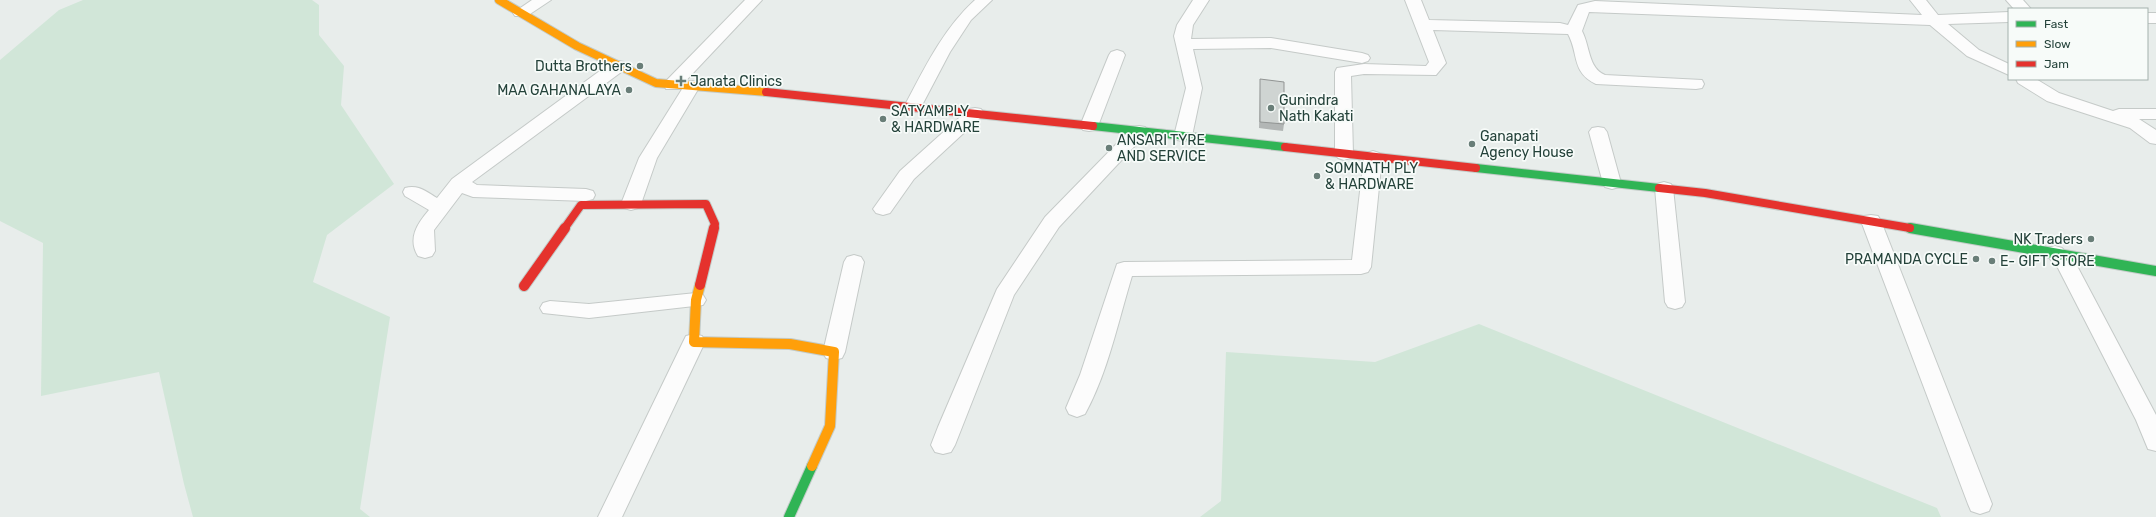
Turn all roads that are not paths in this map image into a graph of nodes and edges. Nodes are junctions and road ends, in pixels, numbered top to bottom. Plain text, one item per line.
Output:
1 (499, 0) edge
2 (543, 0) edge
3 (754, 0) edge
4 (984, 0) edge
5 (1201, 0) edge
6 (1413, 0) edge
7 (1918, 0) edge
8 (2014, 0) edge
9 (2022, 8) edge
10 (521, 13) junction
11 (2008, 17) edge
12 (1934, 20) junction
13 (1423, 25) junction
14 (1574, 30) junction
15 (1184, 44) junction
16 (1117, 55) dead end
17 (1362, 58) dead end
18 (618, 66) junction
19 (2008, 70) edge
20 (2026, 80) edge
21 (1696, 84) dead end
22 (672, 85) junction
23 (692, 86) junction
24 (913, 107) junction
25 (975, 113) junction
26 (2101, 113) junction
27 (2156, 114) edge
28 (1089, 126) junction
29 (1139, 131) junction
30 (1598, 132) dead end
31 (1183, 136) junction
32 (2156, 139) edge
33 (1344, 154) junction
34 (1373, 157) junction
35 (1612, 182) junction
36 (459, 183) junction
37 (1664, 188) junction
38 (412, 192) dead end
39 (586, 195) dead end
40 (631, 204) junction
41 (440, 208) junction
42 (884, 209) dead end
43 (1871, 221) junction
44 (424, 250) dead end
45 (2055, 253) junction
46 (854, 262) dead end
47 (2156, 271) edge
48 (524, 286) dead end
49 (696, 300) junction
50 (1675, 302) dead end
51 (550, 308) dead end
52 (694, 342) junction
53 (834, 352) junction
54 (1078, 408) dead end
55 (2156, 442) edge
56 (943, 445) dead end
57 (1980, 504) dead end
58 (610, 517) edge
59 (790, 517) edge

1 - 10 main road
2 - 10 street
3 - 22 street
4 - 24 street
5 - 15 street
6 - 13 street
7 - 12 street
8 - 9 street
10 - 18 main road
11 - 12 street
12 - 14 street
12 - 19 street
13 - 14 street
13 - 33 street
14 - 21 street
15 - 17 street
15 - 31 street
16 - 28 street
18 - 22 main road
18 - 36 street
20 - 26 street
22 - 23 main road
23 - 24 main road
23 - 40 street
24 - 25 main road
25 - 28 main road
25 - 42 street
26 - 27 street
26 - 32 street
28 - 29 main road
29 - 31 main road
29 - 56 street
30 - 35 street
31 - 33 main road
33 - 34 main road
34 - 35 main road
34 - 54 street
35 - 37 main road
36 - 39 street
36 - 41 street
37 - 43 main road
37 - 50 street
38 - 41 street
40 - 48 main road
40 - 49 main road
41 - 44 street
43 - 45 main road
43 - 57 street
45 - 47 main road
45 - 55 street
46 - 53 street
49 - 51 street
49 - 52 main road
52 - 53 main road
52 - 58 street
53 - 59 main road

